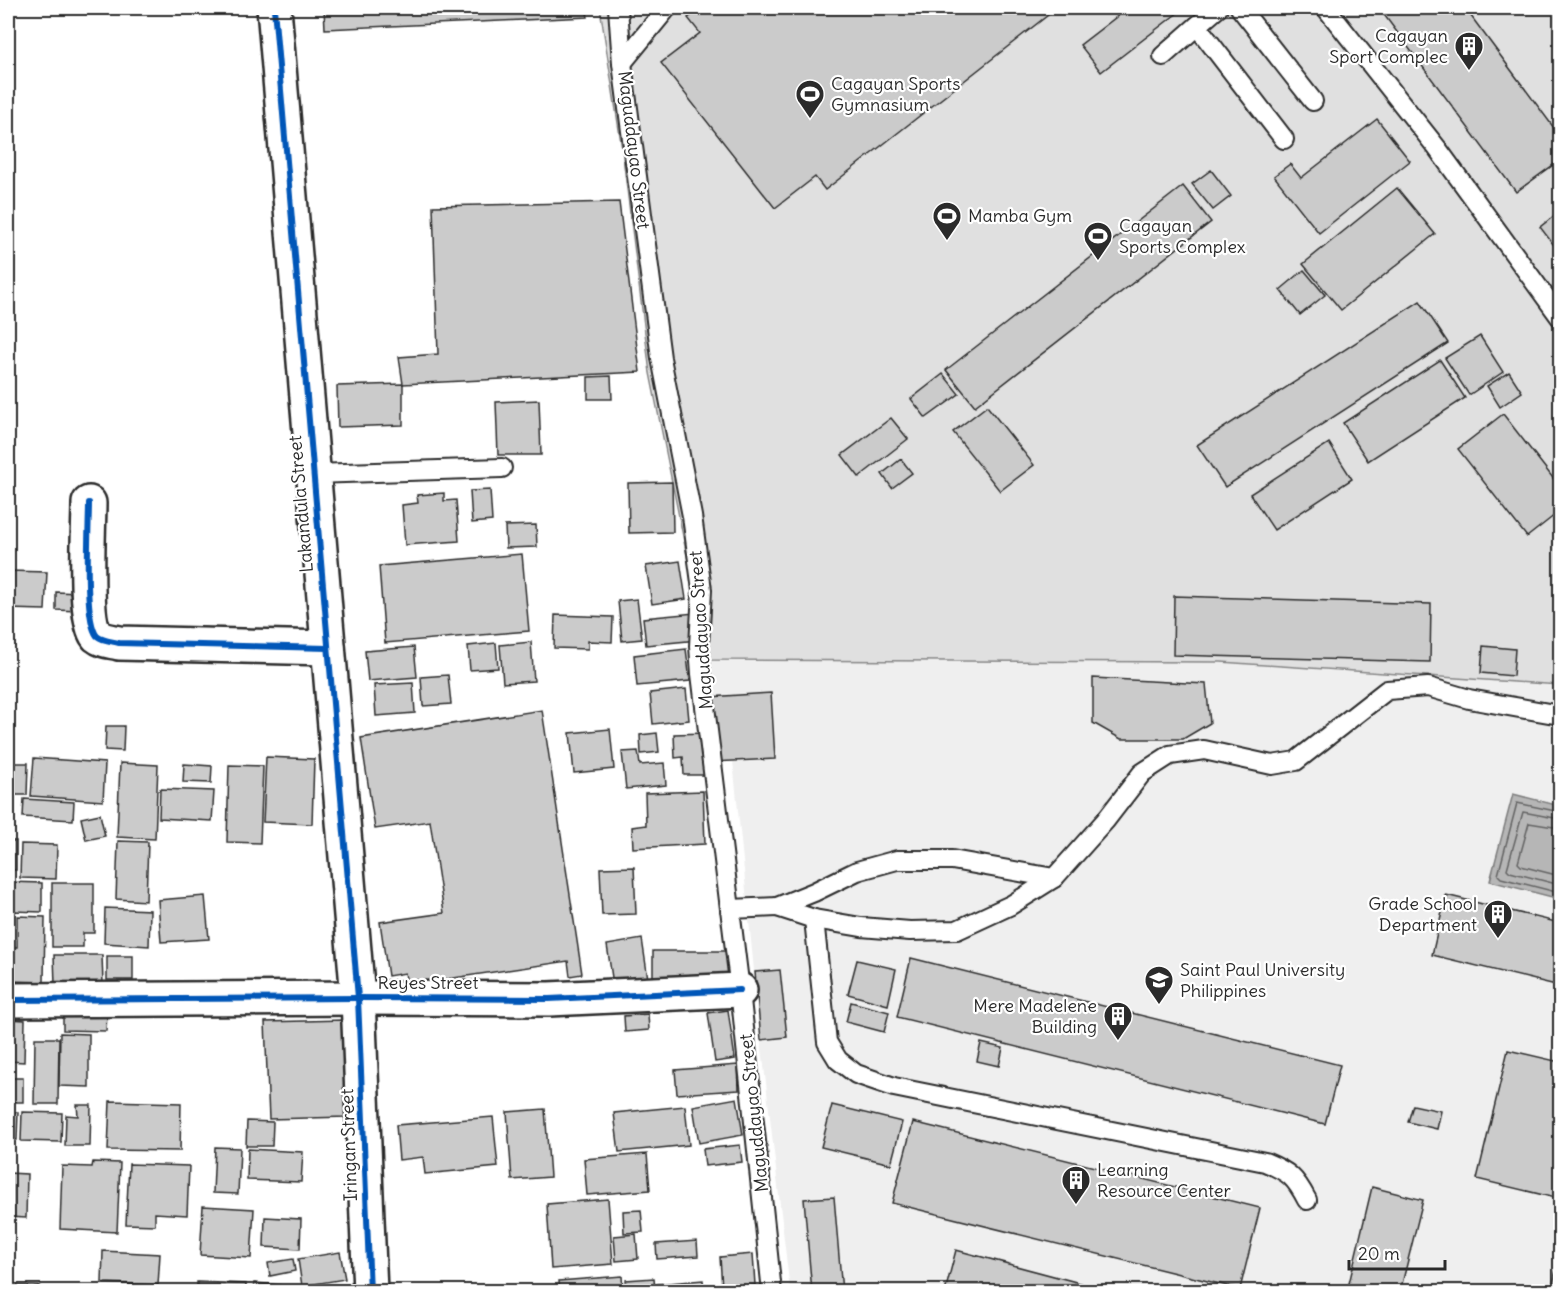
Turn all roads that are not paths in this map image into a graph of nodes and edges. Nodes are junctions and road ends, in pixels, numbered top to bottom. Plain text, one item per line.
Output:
1 (274, 8) edge
2 (618, 8) edge
3 (667, 8) edge
4 (1218, 8) edge
5 (1240, 8) edge
6 (1326, 8) edge
7 (1197, 26) junction
8 (1163, 56) dead end
9 (622, 63) junction
10 (1313, 101) dead end
11 (1284, 139) dead end
12 (1560, 317) edge
13 (502, 468) dead end
14 (313, 474) junction
15 (89, 503) dead end
16 (328, 648) junction
17 (1560, 715) edge
18 (1054, 878) junction
19 (777, 907) junction
20 (730, 909) junction
21 (814, 919) junction
22 (740, 990) junction
23 (358, 998) junction
24 (8, 1000) edge
25 (1307, 1200) dead end
26 (370, 1292) edge
27 (772, 1292) edge

1 - 14 street, Lakandula Street
2 - 9 lane, Maguddayao Street
3 - 9 lane
4 - 7 lane
5 - 10 lane
6 - 12 lane
7 - 8 lane
7 - 11 lane
9 - 20 lane, Maguddayao Street
13 - 14 lane
14 - 16 street, Lakandula Street
15 - 16 street
16 - 23 street, Lakandula Street
17 - 18 lane
18 - 19 lane
18 - 21 lane
19 - 20 lane
19 - 21 lane
20 - 22 lane, Maguddayao Street
21 - 25 lane
22 - 23 street, Reyes Street
22 - 27 lane, Maguddayao Street
23 - 24 street, Reyes Street
23 - 26 street, Iringan Street

